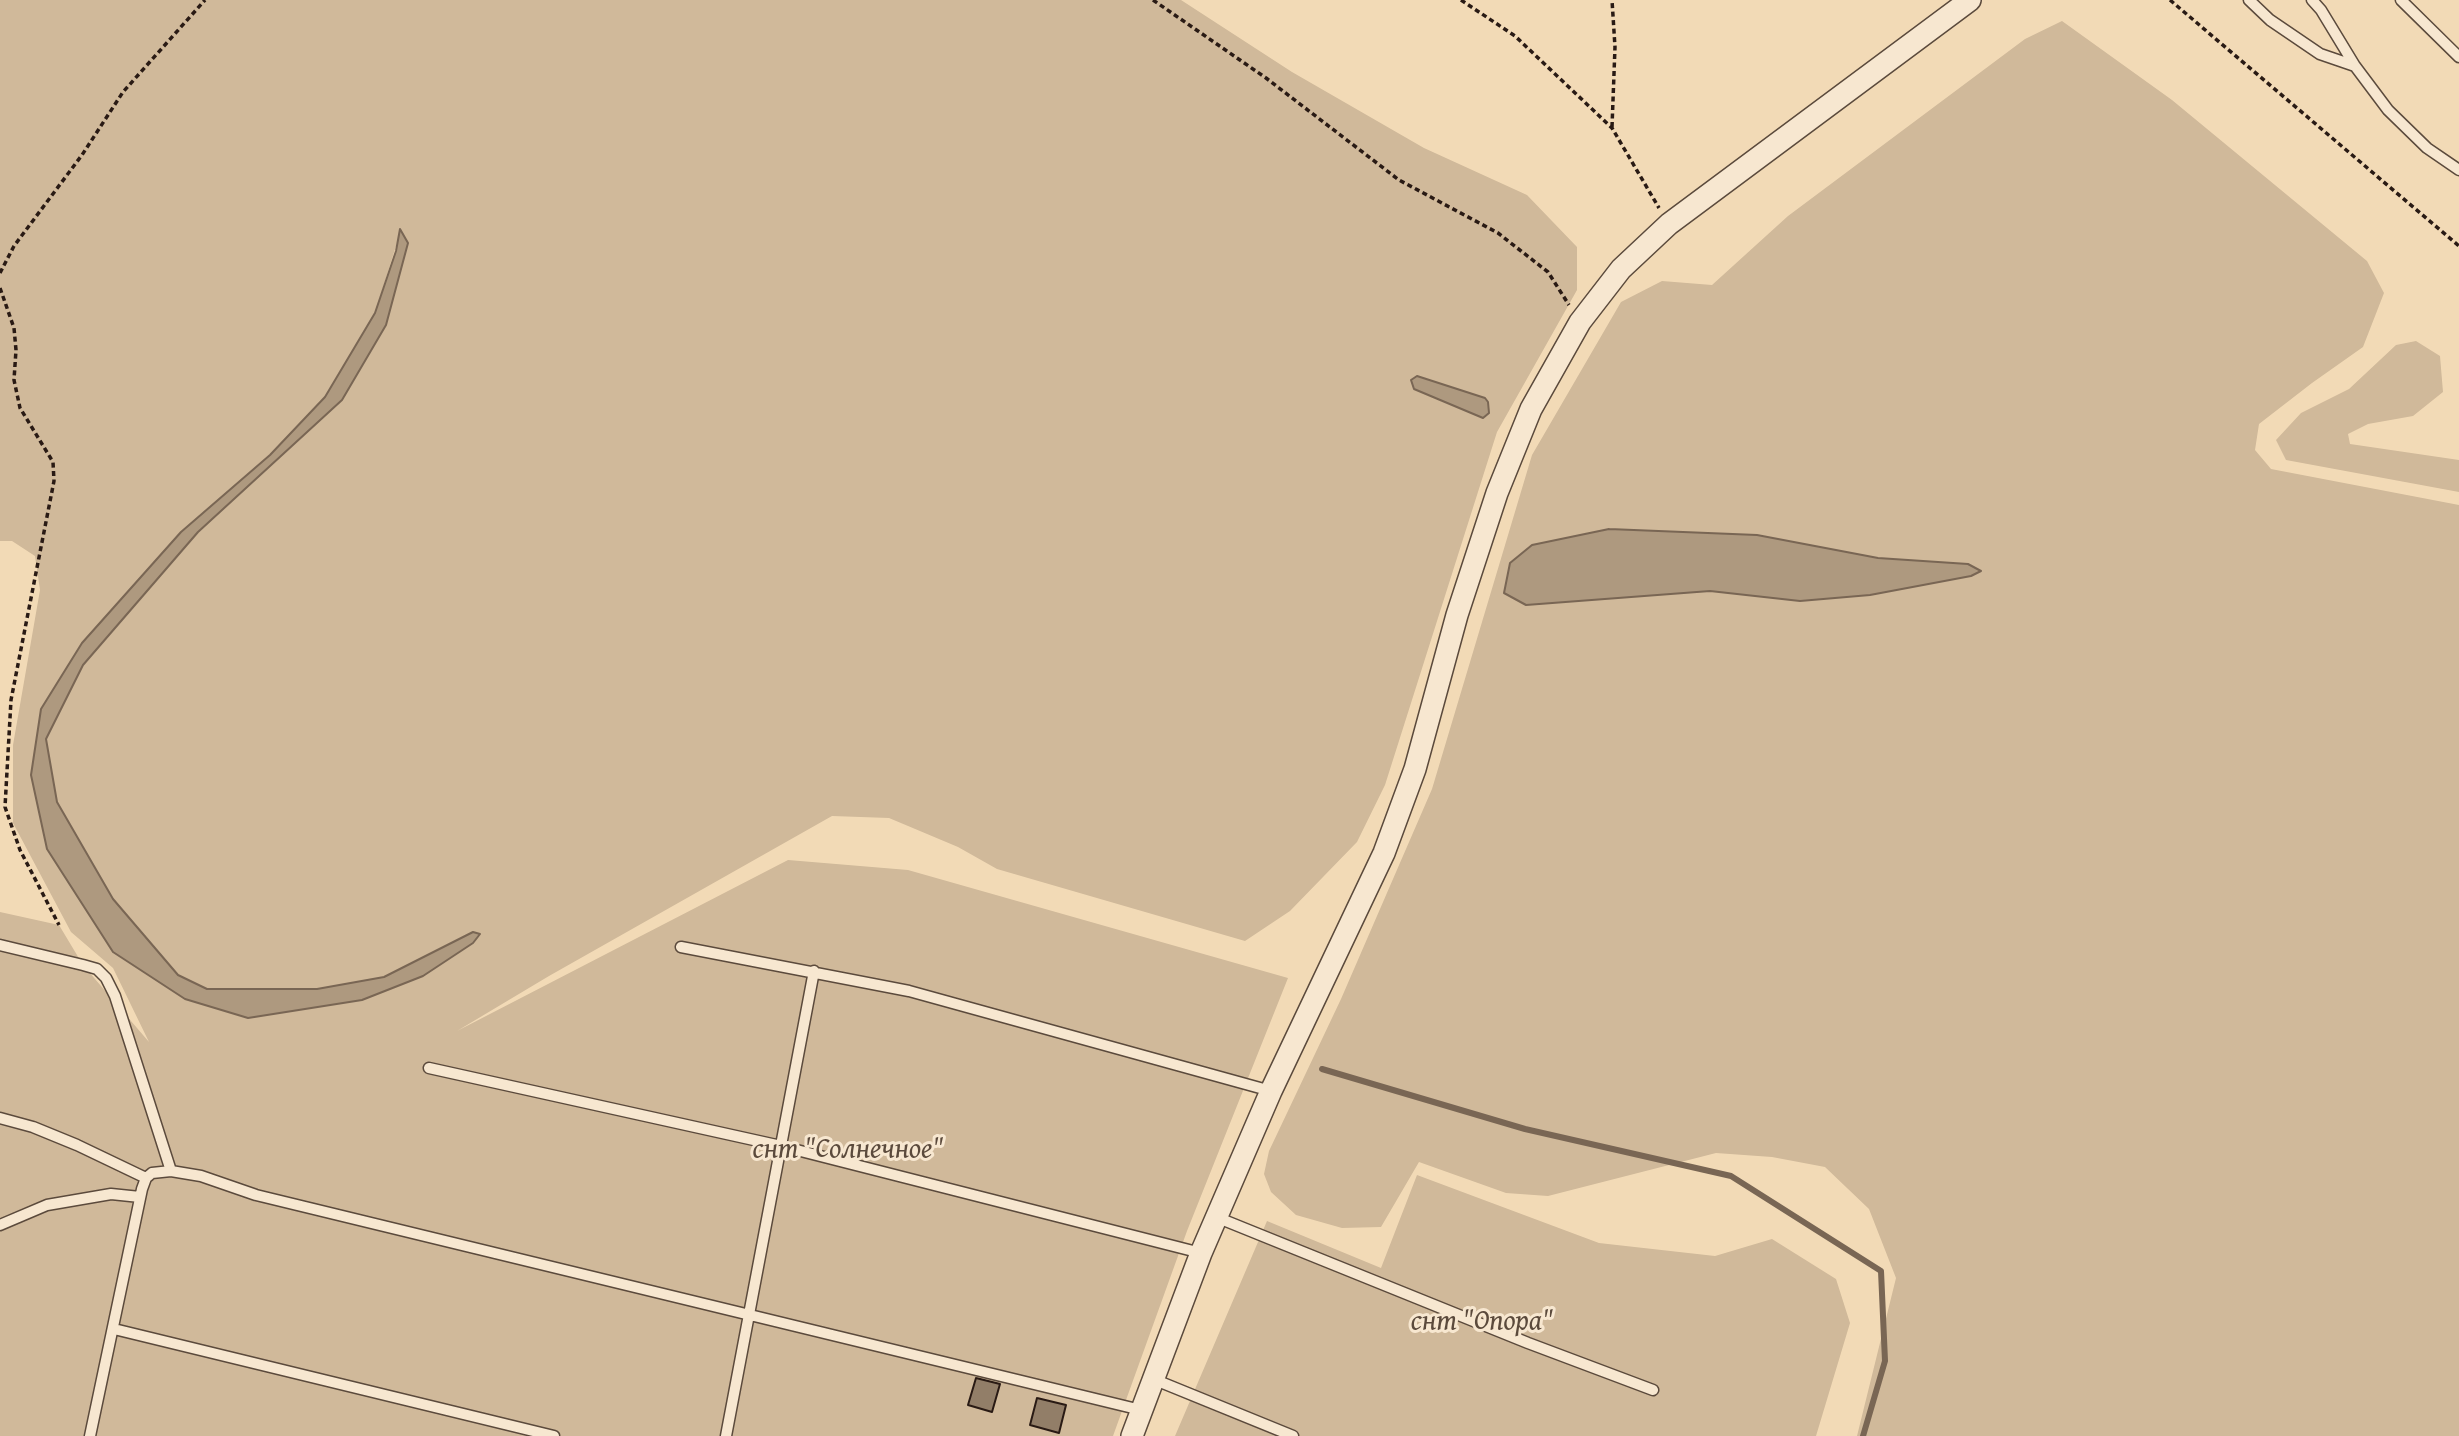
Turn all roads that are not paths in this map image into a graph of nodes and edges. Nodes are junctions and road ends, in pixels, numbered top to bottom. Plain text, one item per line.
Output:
1 (1970, 0) edge
2 (2249, 0) edge
3 (2312, 0) edge
4 (2401, 0) edge
5 (2459, 57) edge
6 (2355, 66) junction
7 (2459, 170) edge
8 (0, 945) edge
9 (681, 947) dead end
10 (814, 971) junction
11 (429, 1068) dead end
12 (1271, 1091) junction
13 (0, 1118) edge
14 (781, 1146) junction
15 (171, 1171) junction
16 (146, 1178) junction
17 (140, 1197) junction
18 (1216, 1217) junction
19 (0, 1226) edge
20 (1201, 1253) junction
21 (751, 1314) junction
22 (114, 1329) junction
23 (1153, 1379) junction
24 (1653, 1390) dead end
25 (1141, 1410) junction
26 (90, 1436) edge
27 (555, 1436) edge
28 (726, 1436) edge
29 (1132, 1436) edge
30 (1293, 1436) edge

1 - 12 street
2 - 6 lane
3 - 6 lane
4 - 5 lane
6 - 7 lane
8 - 15 lane
9 - 10 lane
10 - 12 lane
10 - 14 lane
11 - 14 lane
12 - 18 street
13 - 16 lane
14 - 20 lane
14 - 21 lane
15 - 16 lane
15 - 21 lane
16 - 17 lane
17 - 19 lane
17 - 22 lane
18 - 20 street
18 - 24 lane
20 - 23 street
21 - 25 lane
21 - 28 lane
22 - 26 lane
22 - 27 lane
23 - 25 street
23 - 30 lane
25 - 29 street

